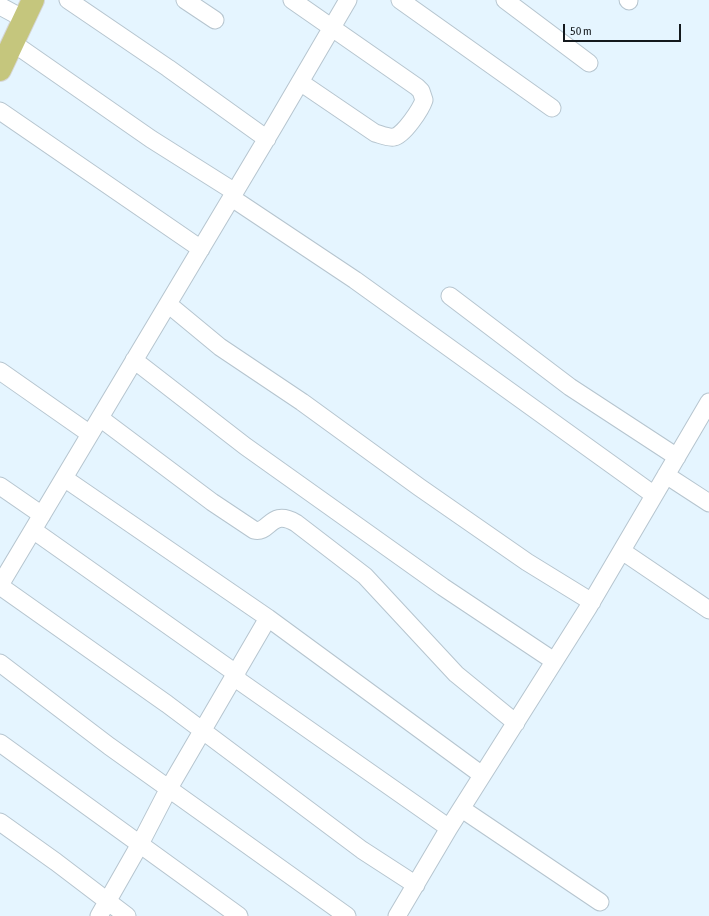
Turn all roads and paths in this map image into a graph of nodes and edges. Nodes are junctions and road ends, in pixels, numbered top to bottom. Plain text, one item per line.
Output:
1 (33, 0) edge
2 (68, 0) edge
3 (186, 0) edge
4 (292, 0) edge
5 (348, 0) edge
6 (400, 0) edge
7 (505, 0) edge
8 (0, 6) edge
9 (24, 19) junction
10 (215, 20) dead end
11 (331, 28) junction
12 (13, 43) junction
13 (589, 63) dead end
14 (0, 70) edge
15 (300, 82) junction
16 (552, 108) dead end
17 (0, 111) edge
18 (267, 139) junction
19 (234, 195) junction
20 (201, 249) junction
21 (450, 296) dead end
22 (168, 304) junction
23 (134, 360) junction
24 (0, 371) edge
25 (709, 402) edge
26 (100, 418) junction
27 (90, 434) junction
28 (677, 457) junction
29 (666, 475) junction
30 (64, 478) junction
31 (0, 486) edge
32 (654, 495) junction
33 (709, 503) edge
34 (42, 515) junction
35 (33, 530) junction
36 (622, 551) junction
37 (0, 586) edge
38 (592, 602) junction
39 (709, 610) edge
40 (268, 618) junction
41 (554, 661) junction
42 (0, 663) edge
43 (236, 676) junction
44 (516, 722) junction
45 (202, 732) junction
46 (0, 743) edge
47 (482, 775) junction
48 (169, 788) junction
49 (462, 809) junction
50 (0, 822) edge
51 (449, 828) junction
52 (140, 844) junction
53 (416, 885) junction
54 (108, 901) junction
55 (600, 902) dead end
56 (99, 916) edge
57 (127, 916) edge
58 (239, 916) edge
59 (347, 916) edge
60 (397, 916) edge

1 - 9 main road
2 - 18 street
3 - 10 street
4 - 11 street
5 - 11 street
6 - 16 street
7 - 13 street
8 - 9 street
9 - 12 main road
11 - 15 street
11 - 15 street
12 - 14 main road
12 - 19 street
15 - 18 street
17 - 20 street
18 - 19 street
19 - 20 street
19 - 32 street
20 - 22 street
21 - 28 street
22 - 23 street
22 - 38 street
23 - 26 street
23 - 41 street
24 - 27 street
25 - 28 street
26 - 27 street
26 - 44 street
27 - 30 street
28 - 29 street
29 - 32 street
29 - 33 street
30 - 34 street
30 - 40 street
31 - 34 street
32 - 36 street
34 - 35 street
35 - 37 street
35 - 43 street
36 - 38 street
36 - 39 street
37 - 45 street
38 - 41 street
40 - 43 street
40 - 47 street
41 - 44 street
42 - 48 street
43 - 45 street
43 - 51 street
44 - 47 street
45 - 48 street
45 - 53 street
46 - 52 street
47 - 49 street
48 - 52 street
48 - 59 street
49 - 51 street
49 - 55 street
50 - 54 street
51 - 53 street
52 - 54 street
52 - 58 street
53 - 60 street
54 - 56 street
54 - 57 street

